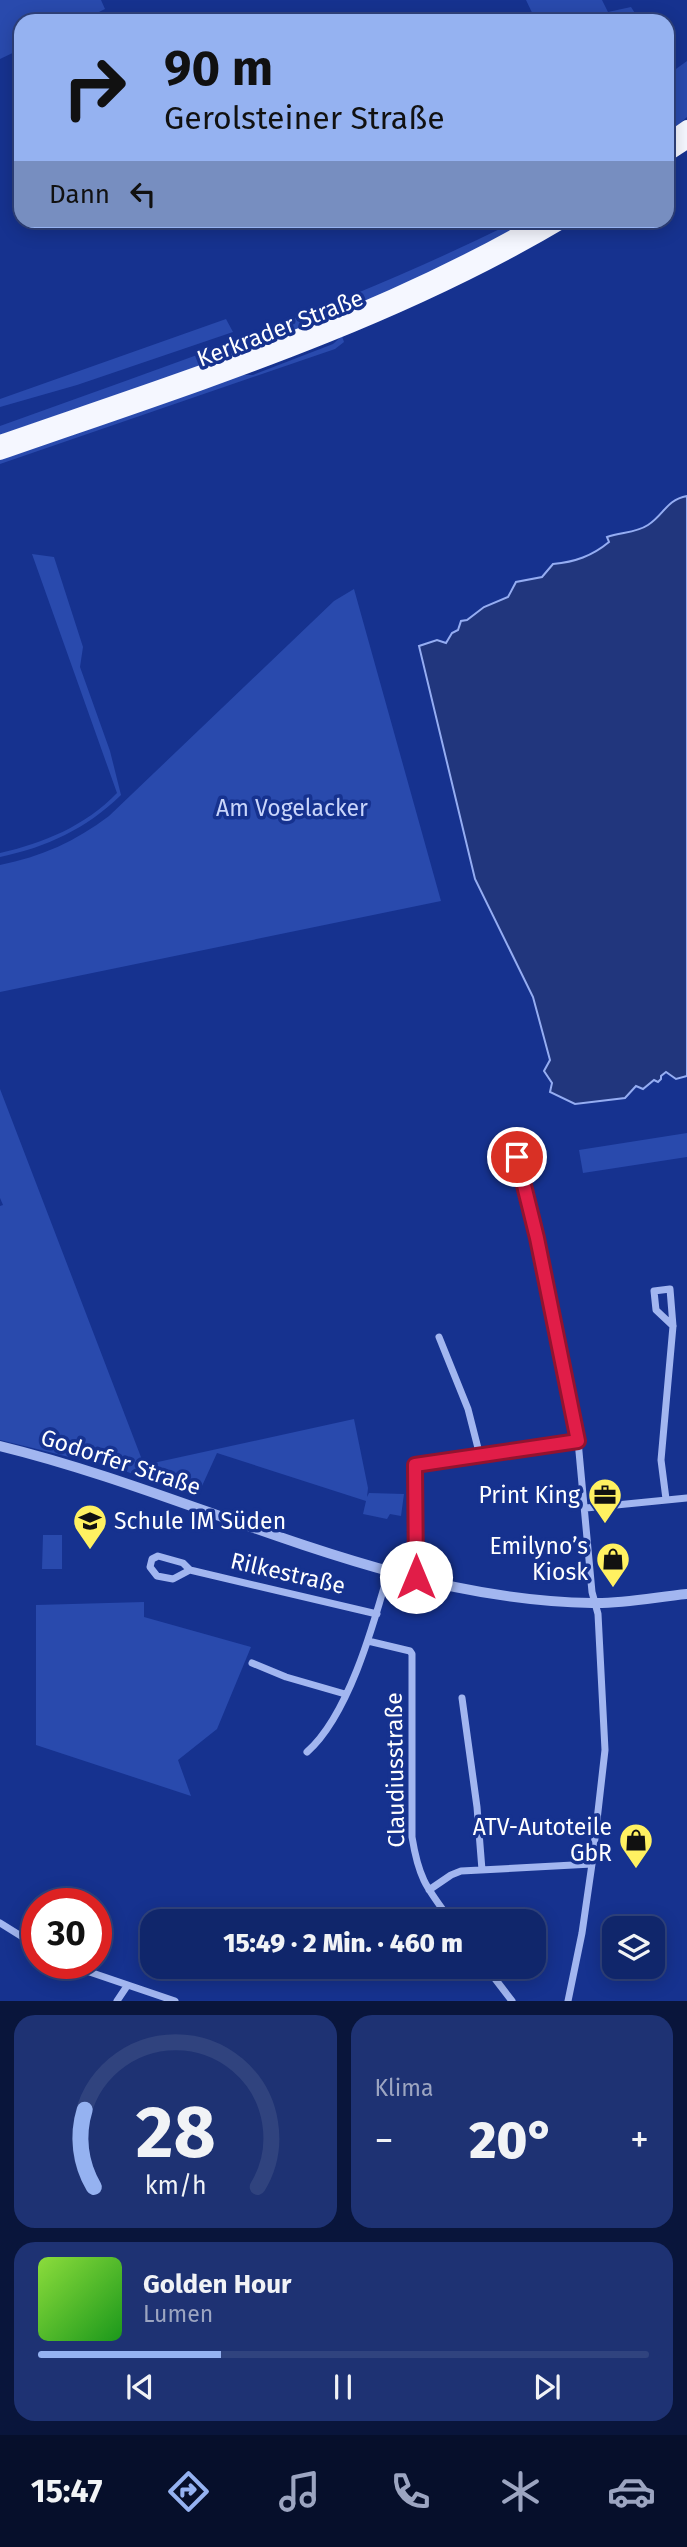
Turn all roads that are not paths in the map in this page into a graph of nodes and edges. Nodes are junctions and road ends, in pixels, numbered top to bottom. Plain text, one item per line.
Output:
1 (527, 228) edge
2 (551, 228) edge
3 (0, 442) edge
4 (0, 453) edge
5 (516, 1154) dead end
6 (673, 1326) junction
7 (439, 1337) dead end
8 (578, 1441) junction
9 (0, 1447) edge
10 (480, 1456) junction
11 (687, 1498) edge
12 (666, 1499) junction
13 (586, 1508) junction
14 (190, 1570) junction
15 (389, 1570) junction
16 (416, 1577) junction
17 (687, 1594) edge
18 (595, 1604) junction
19 (377, 1614) junction
20 (368, 1641) junction
21 (253, 1663) dead end
22 (345, 1695) junction
23 (462, 1698) dead end
24 (307, 1752) dead end
25 (592, 1864) junction
26 (482, 1870) junction
27 (429, 1890) junction
28 (443, 1909) edge
29 (0, 1923) edge
30 (21, 1936) edge
31 (108, 1979) edge
32 (495, 1979) edge
33 (127, 1986) junction
34 (117, 2001) edge
35 (175, 2001) edge
36 (512, 2001) edge
37 (568, 2001) edge

1 - 3 highway, Kerkrader Straße
2 - 4 highway, Kerkrader Straße
5 - 8 street
6 - 6 street
6 - 12 street
7 - 10 street
8 - 10 street
8 - 13 street
9 - 15 street, Godorfer Straße
10 - 16 street
11 - 12 street
12 - 13 street
13 - 18 street
14 - 14 street, Rilkestraße
14 - 19 street, Rilkestraße
15 - 16 street, Godorfer Straße
15 - 19 street
16 - 18 street, Godorfer Straße
17 - 18 street, Godorfer Straße
18 - 25 street
19 - 20 street
20 - 22 street
20 - 27 street, Claudiusstraße
21 - 22 street
22 - 24 street
23 - 26 street
25 - 26 street
25 - 37 street
26 - 27 street
27 - 28 street, Claudiusstraße
29 - 30 street
31 - 33 street
32 - 36 street
33 - 34 street
33 - 35 street

